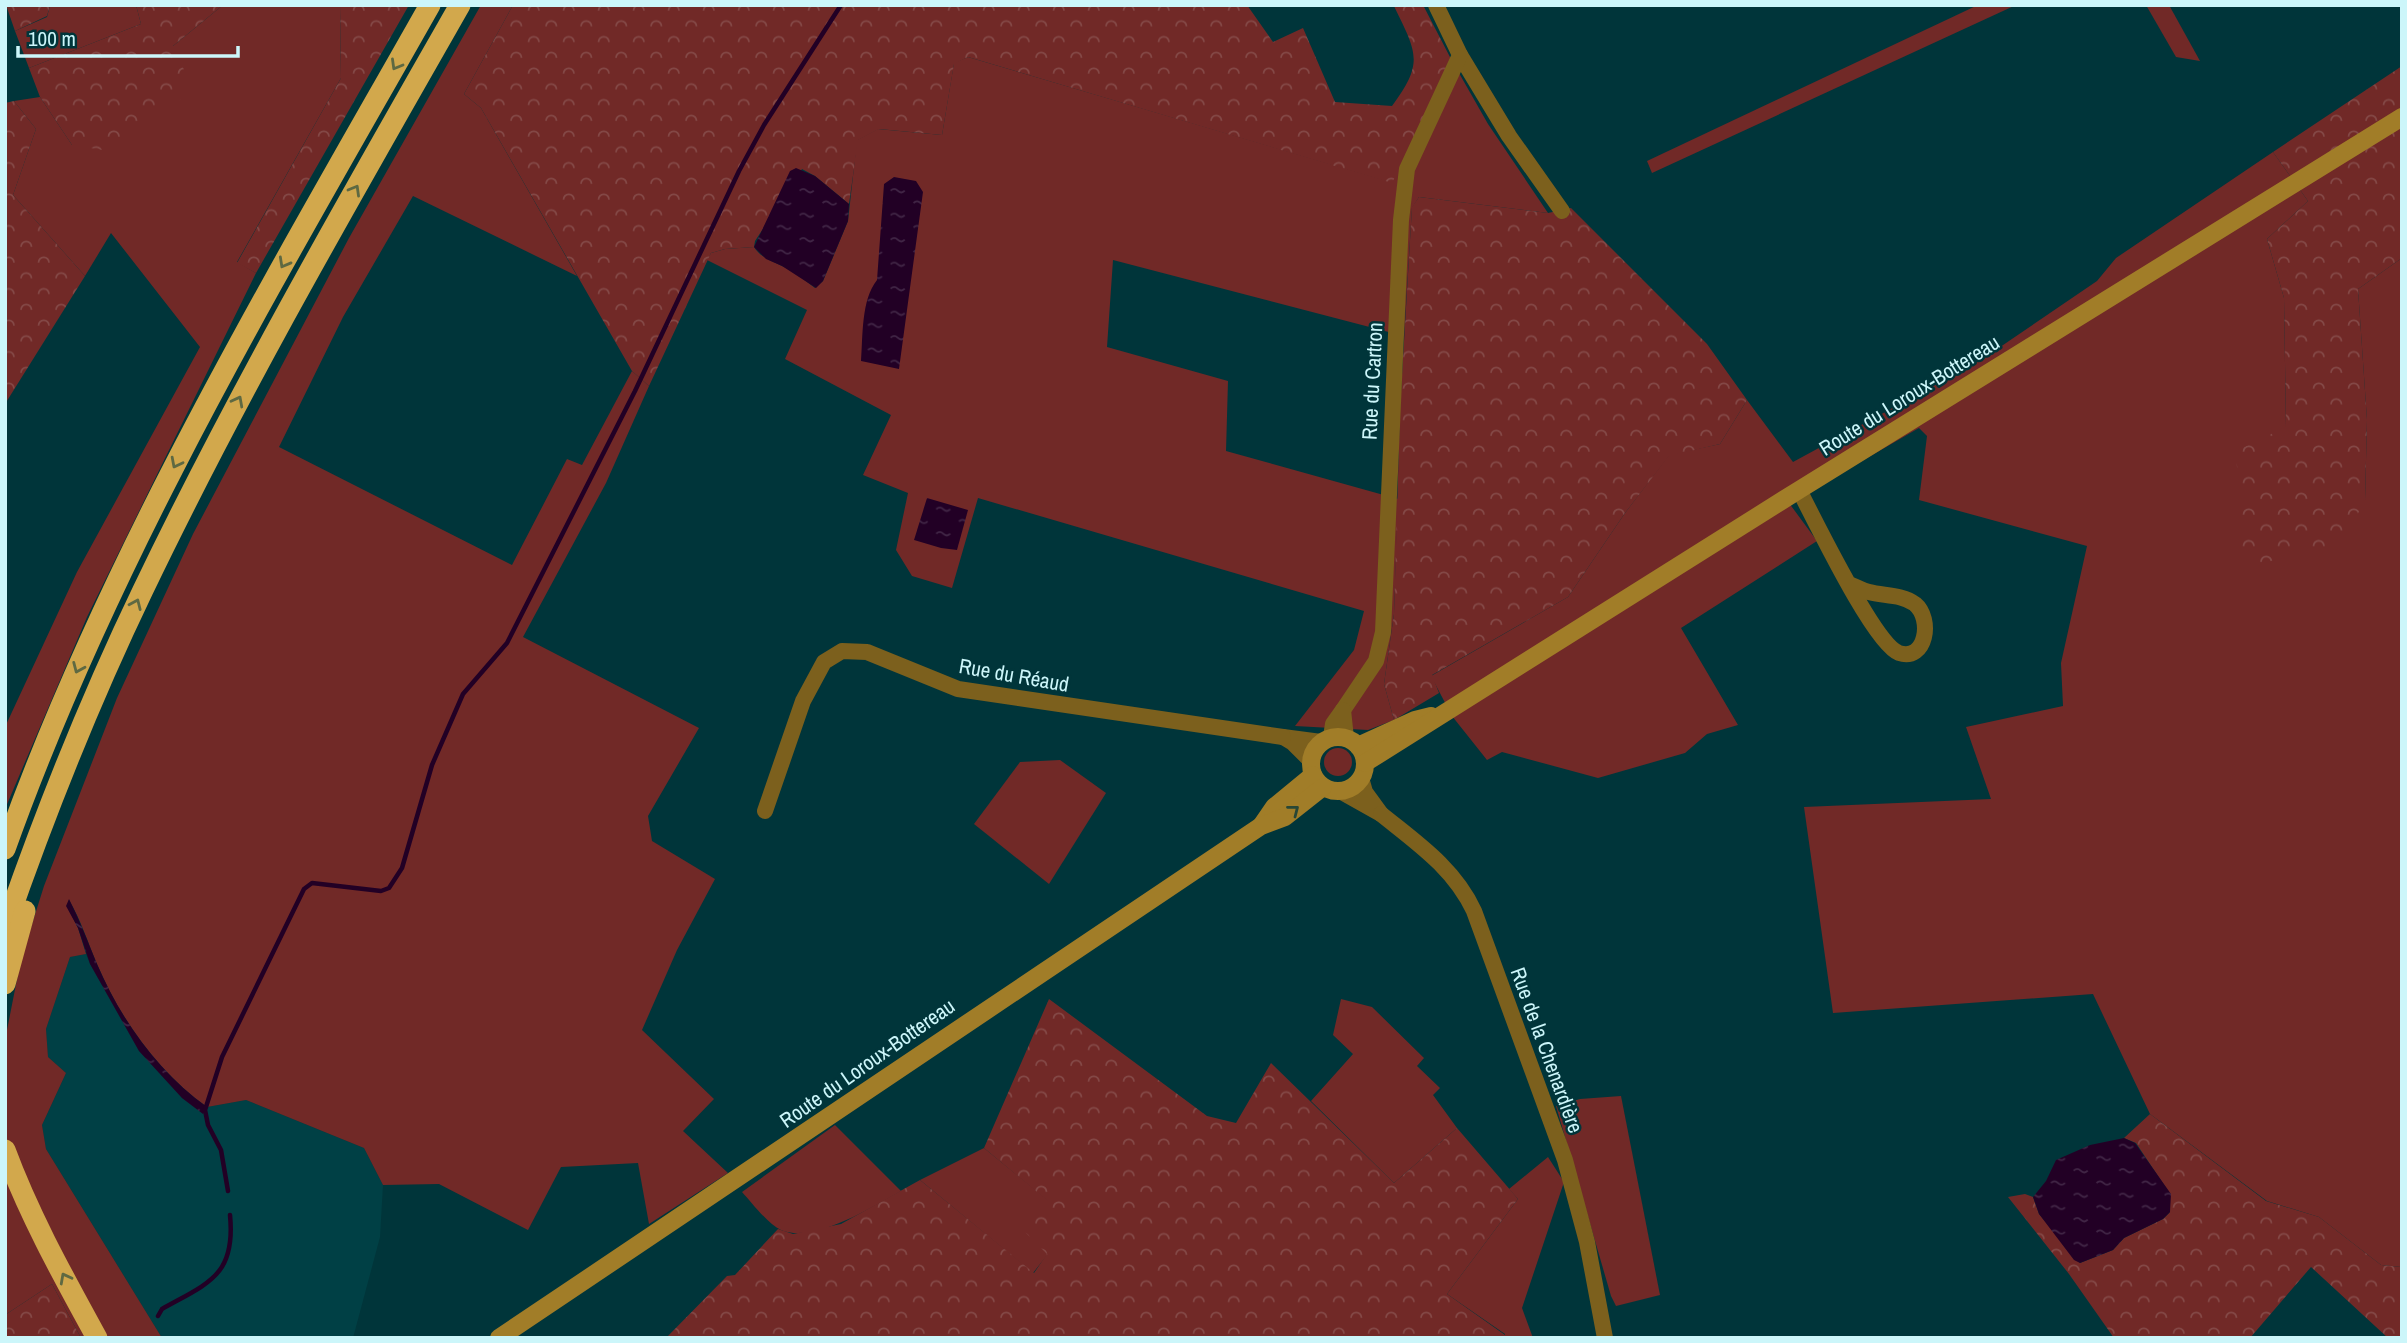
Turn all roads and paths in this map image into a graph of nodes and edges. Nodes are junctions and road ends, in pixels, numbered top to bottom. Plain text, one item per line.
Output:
1 (430, 5) edge
2 (460, 5) edge
3 (1436, 5) edge
4 (1460, 55) junction
5 (2402, 117) edge
6 (1562, 211) dead end
7 (1799, 491) junction
8 (1849, 584) junction
9 (1441, 713) junction
10 (1283, 737) junction
11 (1339, 741) junction
12 (1363, 770) junction
13 (1322, 778) junction
14 (51, 802) junction
15 (765, 811) dead end
16 (1381, 814) junction
17 (5, 849) edge
18 (5, 928) edge
19 (5, 984) edge
20 (5, 1150) edge
21 (97, 1338) edge
22 (499, 1338) edge
23 (1605, 1338) edge

1 -> 17 highway
14 -> 2 highway
3 - 4 street
4 - 6 street
4 - 11 street, Rue du Cartron
5 - 7 main road, Route du Loroux-Bottereau
7 - 8 street
7 - 9 main road, Route du Loroux-Bottereau
8 - 8 street
9 - 11 main road, Route du Loroux-Bottereau
9 - 12 main road, Route du Loroux-Bottereau
10 - 11 street, Rue du Réaud
10 - 13 street
10 - 15 street, Rue du Réaud
11 - 12 main road
11 - 13 main road
12 - 13 main road, Route du Loroux-Bottereau
12 - 16 street, Rue de la Chenardière
13 - 16 street, Rue de la Chenardière
13 - 22 main road, Route du Loroux-Bottereau
14 - 18 highway
14 - 19 highway
16 - 23 street, Rue de la Chenardière
21 -> 20 highway

